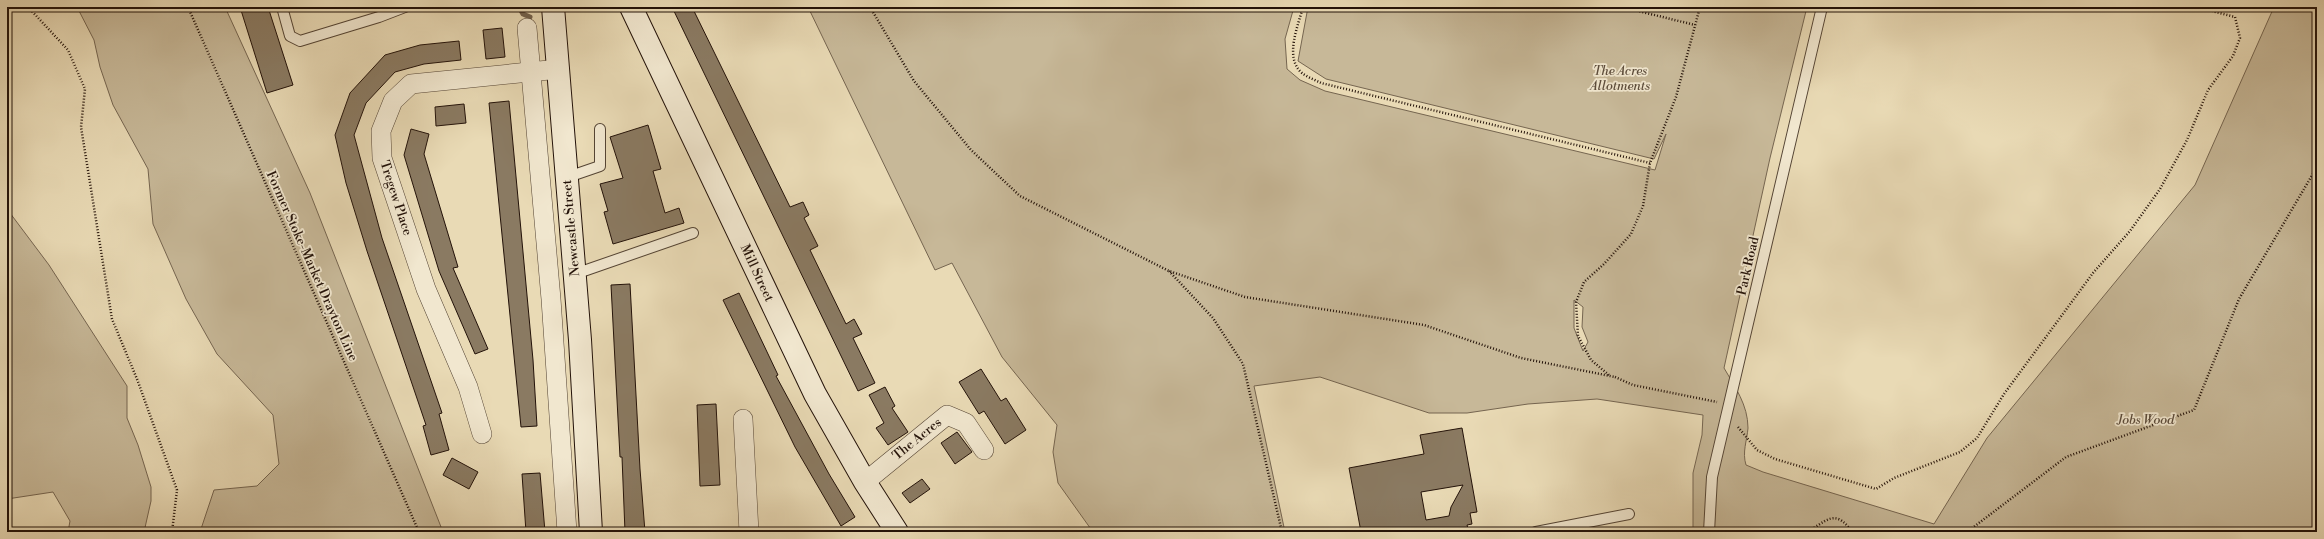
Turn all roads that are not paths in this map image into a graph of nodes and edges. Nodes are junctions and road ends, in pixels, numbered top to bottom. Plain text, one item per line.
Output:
1 (282, 7) edge
2 (405, 7) edge
3 (553, 7) edge
4 (631, 7) edge
5 (1822, 7) edge
6 (527, 28) dead end
7 (559, 69) junction
8 (532, 72) junction
9 (600, 129) dead end
10 (568, 177) junction
11 (693, 233) dead end
12 (575, 274) junction
13 (743, 419) dead end
14 (482, 434) dead end
15 (587, 449) junction
16 (562, 450) junction
17 (984, 450) dead end
18 (865, 482) junction
19 (1629, 514) dead end
20 (567, 532) edge
21 (592, 532) edge
22 (750, 532) edge
23 (897, 532) edge
24 (1536, 532) edge
25 (1709, 532) edge

1 - 2 lane
3 - 7 street, Newcastle Street
4 - 18 street, Mill Street
5 - 25 lane, Park Road
6 - 8 street, Newcastle Street
7 - 8 street, Tregew Place
7 - 10 street, Newcastle Street
8 - 14 street, Tregew Place
8 - 16 street, Newcastle Street
9 - 10 lane
10 - 12 street, Newcastle Street
11 - 12 lane
12 - 15 street, Newcastle Street
13 - 22 street
15 - 16 street
15 - 21 street, Newcastle Street
16 - 20 street, Newcastle Street
17 - 18 street, The Acres
18 - 23 street, Mill Street
19 - 24 lane

